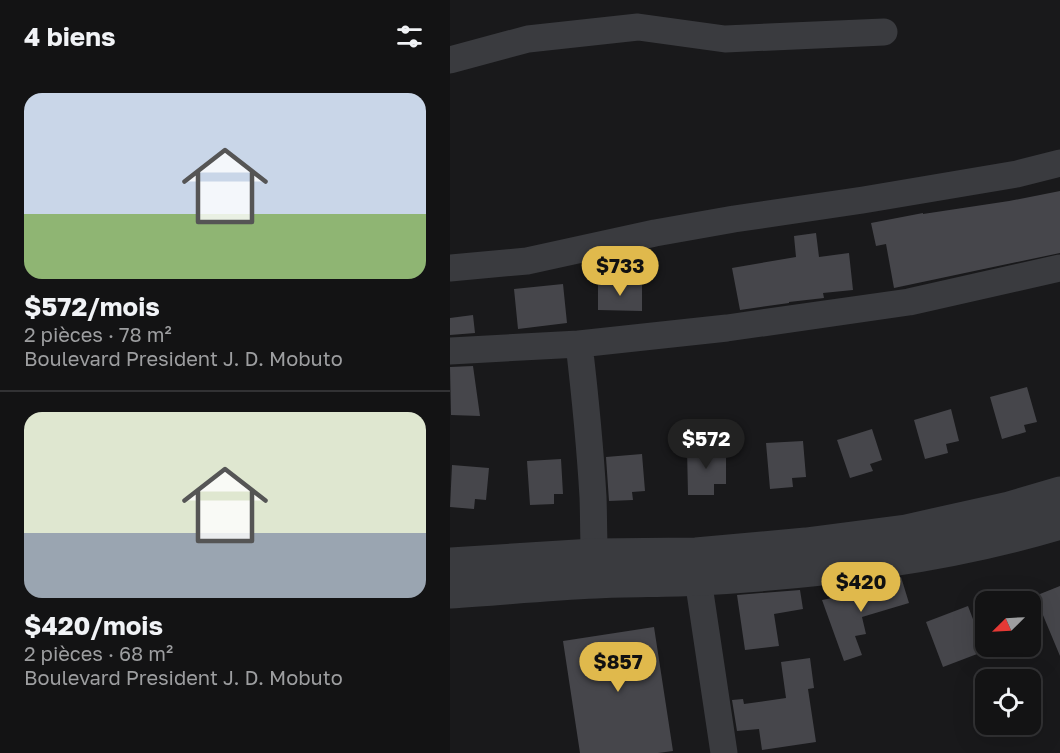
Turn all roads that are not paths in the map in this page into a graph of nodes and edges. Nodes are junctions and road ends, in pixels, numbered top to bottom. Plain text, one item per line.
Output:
1 (884, 32) dead end
2 (450, 60) edge
3 (1060, 163) edge
4 (450, 268) edge
5 (1060, 268) edge
6 (579, 344) junction
7 (450, 351) edge
8 (1060, 493) edge
9 (1060, 523) edge
10 (450, 564) edge
11 (697, 567) junction
12 (595, 569) junction
13 (450, 592) edge
14 (724, 753) edge

1 - 2 street
3 - 4 street
5 - 6 street
6 - 7 street
6 - 12 street
8 - 11 street
9 - 11 street
10 - 12 street
11 - 12 street
11 - 14 street
12 - 13 street

